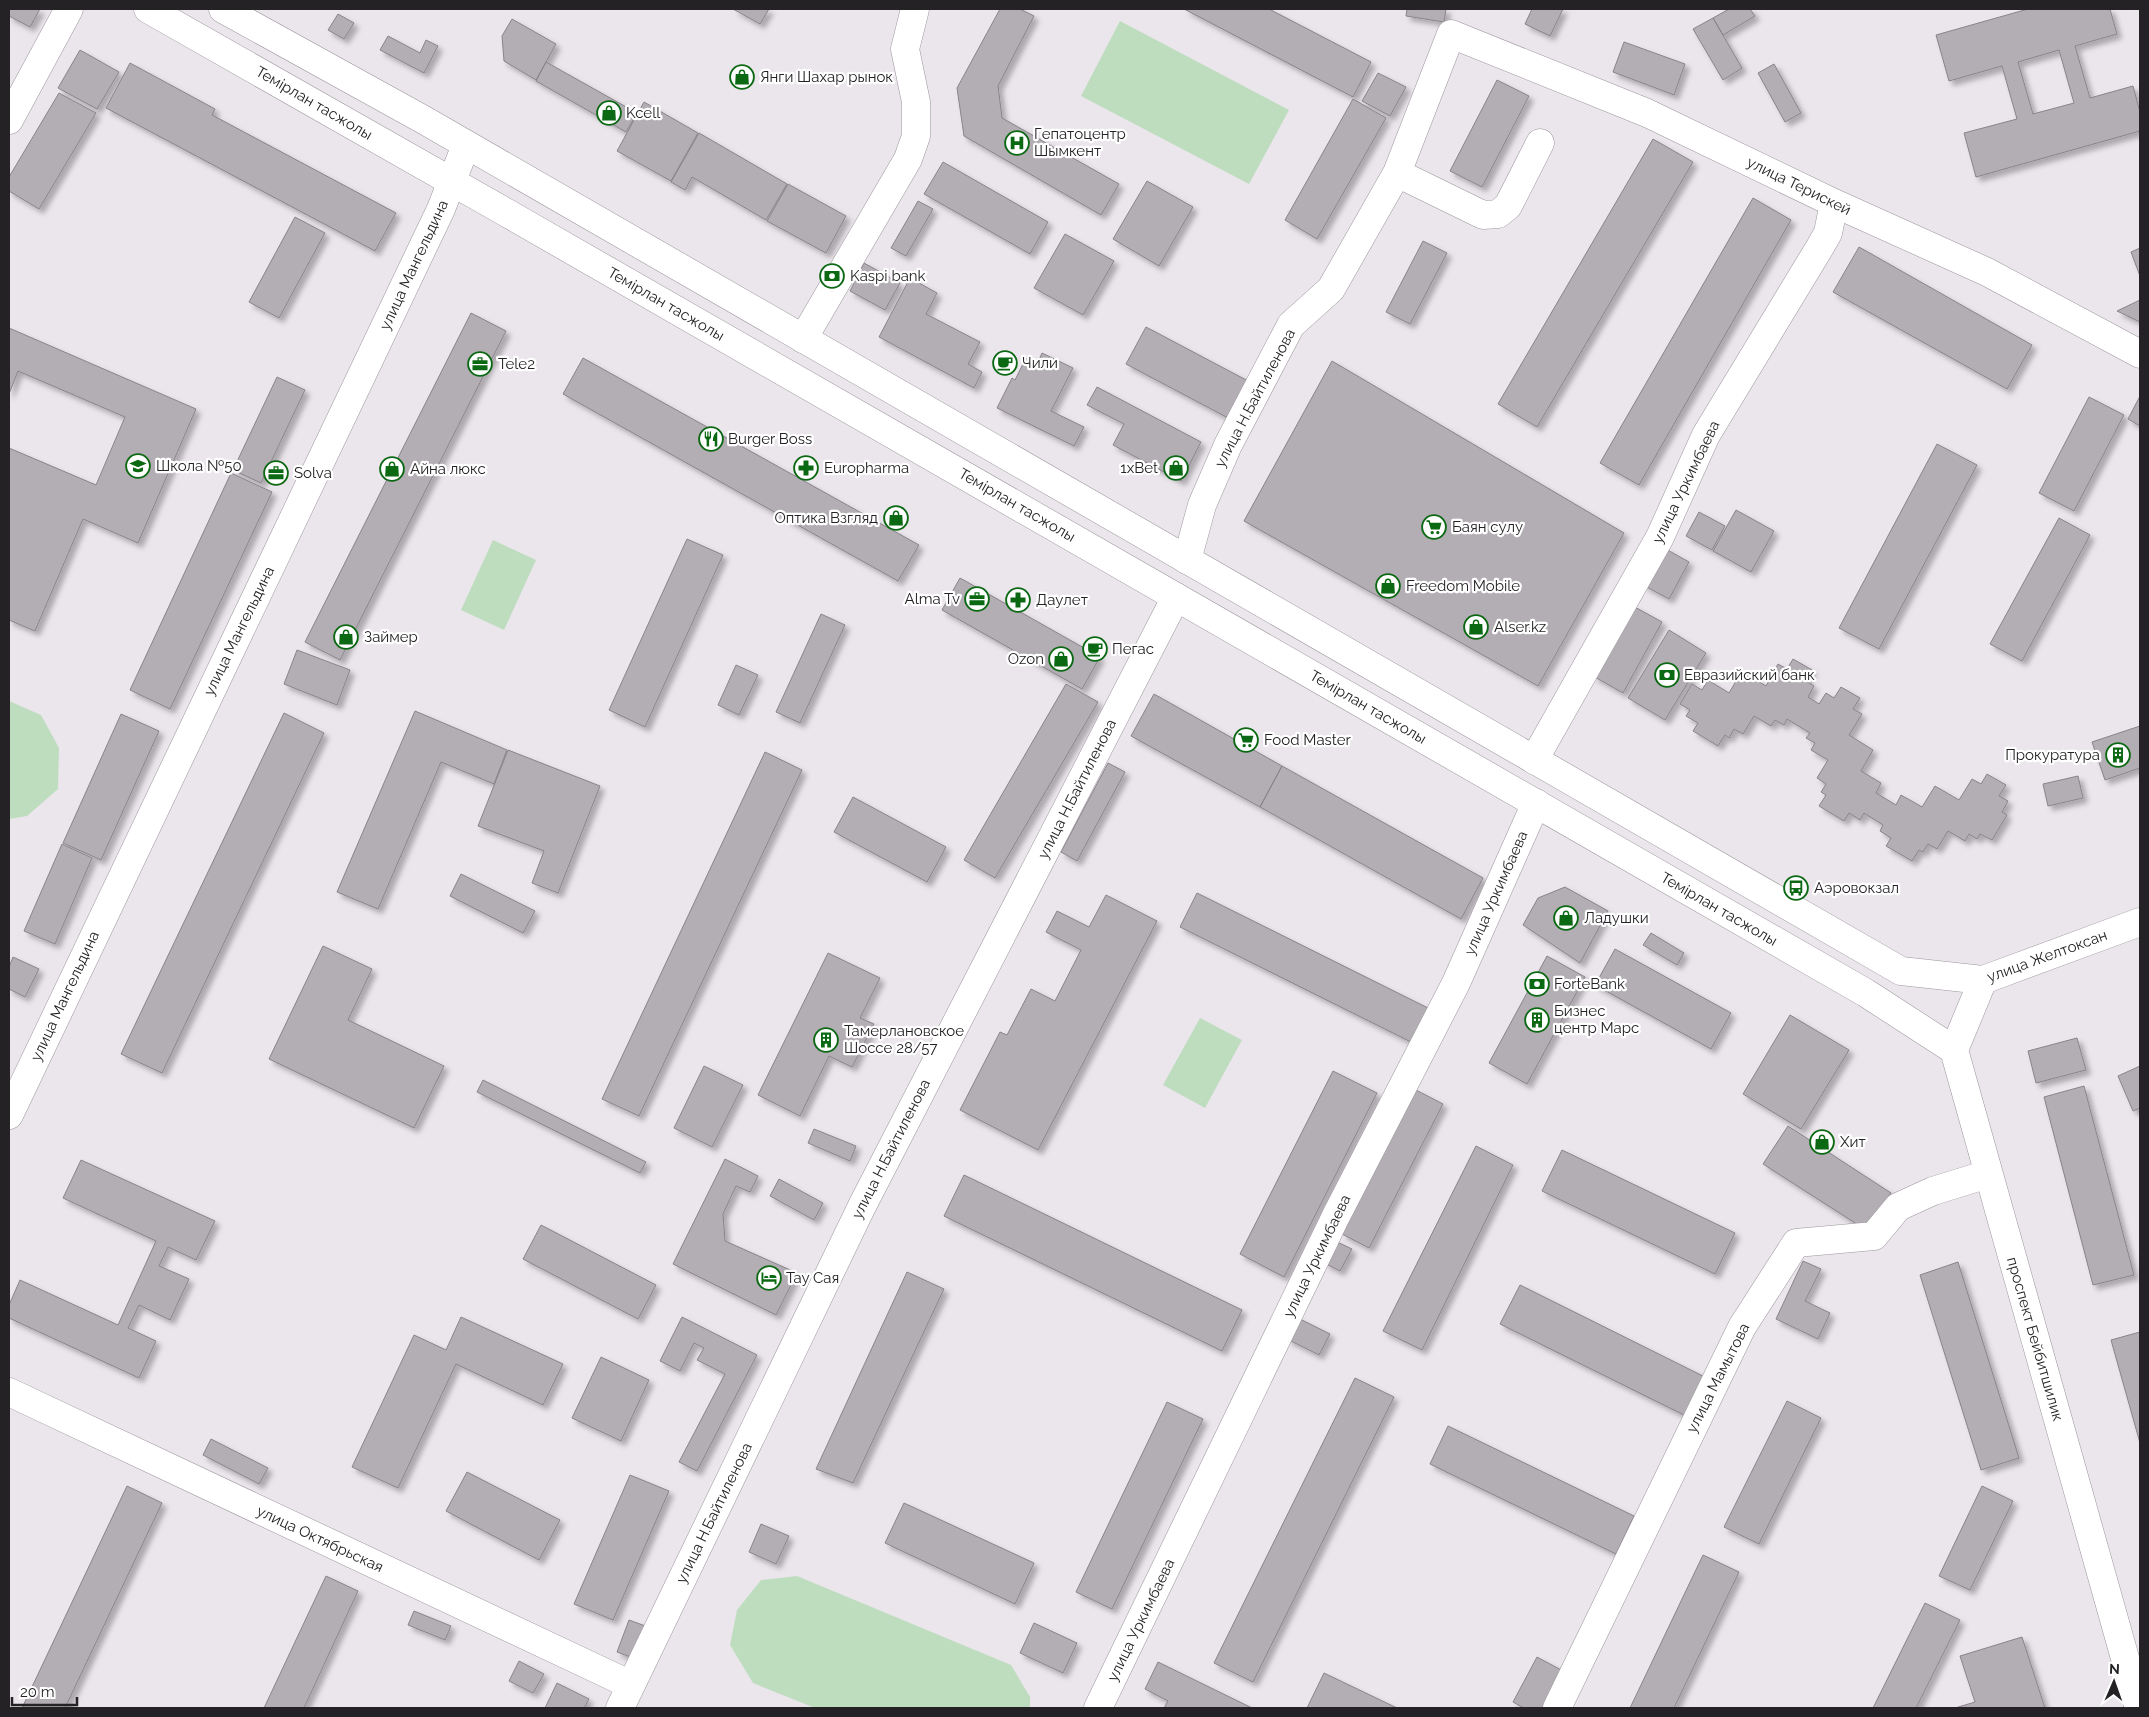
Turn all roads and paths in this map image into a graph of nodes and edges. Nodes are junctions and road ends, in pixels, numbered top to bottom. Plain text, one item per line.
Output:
1 (69, 9) edge
2 (148, 9) edge
3 (223, 9) edge
4 (915, 9) edge
5 (1451, 34) joint
6 (9, 120) edge
7 (1540, 143) dead end
8 (466, 145) junction
9 (1397, 173) junction
10 (452, 182) junction
11 (1834, 203) junction
12 (803, 339) junction
13 (2140, 354) edge
14 (1187, 560) junction
15 (1176, 596) junction
16 (1534, 760) junction
17 (1536, 803) junction
18 (2139, 922) edge
19 (1901, 971) junction
20 (1983, 980) junction
21 (1885, 1004) junction
22 (1954, 1050) junction
23 (9, 1115) edge
24 (1988, 1174) junction
25 (9, 1392) edge
26 (626, 1697) edge
27 (1098, 1708) edge
28 (1557, 1708) edge
29 (2139, 1708) edge

1 - 6 street
2 - 10 street, Темірлан тасжолы
3 - 8 street
4 - 12 street
5 - 9 street, улица Н.Байтиленова
5 - 11 street, улица Терискей
7 - 9 street
8 - 10 street, улица Мангельдина
8 - 12 street
9 - 14 street, улица Н.Байтиленова
10 - 15 street, Темірлан тасжолы
10 - 23 street, улица Мангельдина
11 - 13 street, улица Терискей
11 - 16 street, улица Уркимбаева
12 - 14 street
14 - 16 street
15 - 17 street, Темірлан тасжолы
15 - 26 street, улица Н.Байтиленова
16 - 19 street
17 - 21 street, Темірлан тасжолы
17 - 27 street, улица Уркимбаева
18 - 20 street, улица Желтоксан
19 - 20 street, улица Желтоксан
19 - 21 street
20 - 22 street
21 - 22 street
22 - 24 street, проспект Бейбитшилик
24 - 28 street, улица Мамытова
24 - 29 street, проспект Бейбитшилик
25 - 26 street, улица Октябрьская

